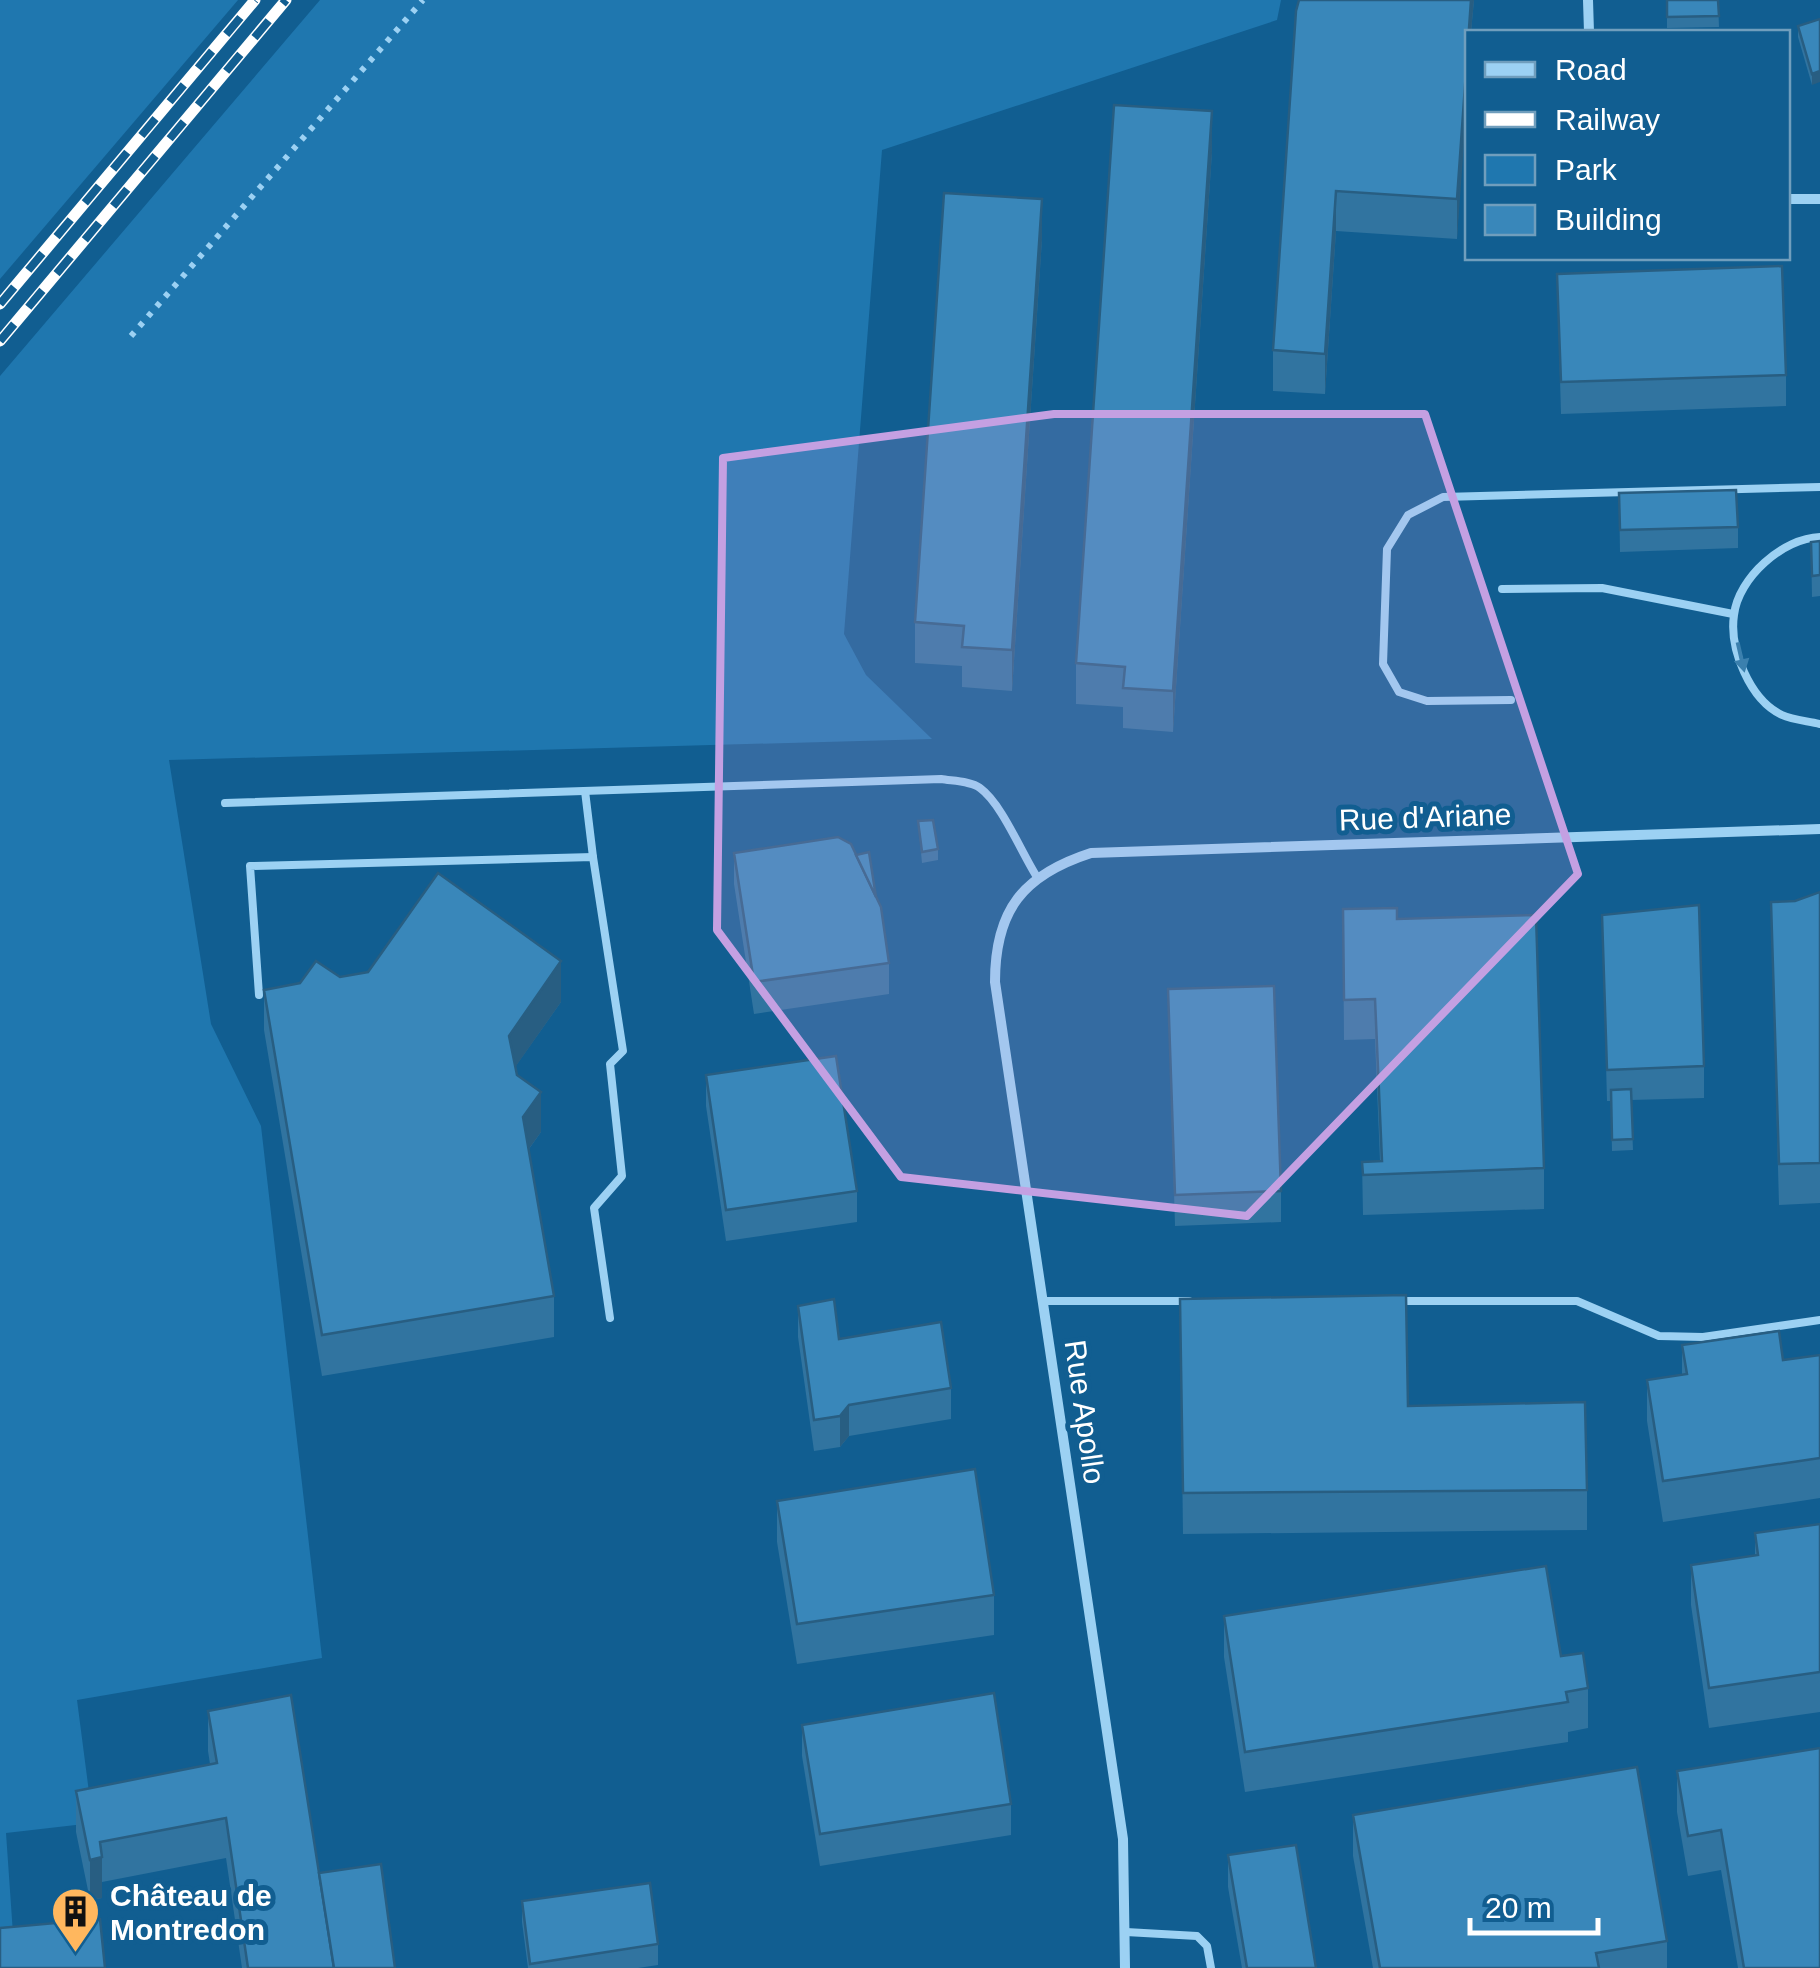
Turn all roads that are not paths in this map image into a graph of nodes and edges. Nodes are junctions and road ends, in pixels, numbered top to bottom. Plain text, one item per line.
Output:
1 (1588, 0) edge
2 (1590, 30) edge
3 (1790, 198) edge
4 (1820, 199) edge
5 (1820, 487) edge
6 (1820, 537) edge
7 (1502, 589) dead end
8 (1733, 614) junction
9 (1511, 700) dead end
10 (1820, 724) edge
11 (585, 791) junction
12 (225, 803) dead end
13 (1820, 829) edge
14 (593, 858) junction
15 (1037, 877) junction
16 (259, 996) dead end
17 (1044, 1301) junction
18 (1202, 1301) edge
19 (1380, 1301) edge
20 (610, 1318) dead end
21 (1820, 1320) edge
22 (1126, 1932) junction
23 (1125, 1968) edge
24 (1211, 1968) edge

1 - 2 street
3 - 4 street
5 - 9 lane
6 - 8 lane
7 - 8 lane
8 -> 10 lane
11 - 12 lane
11 - 14 lane
11 - 15 lane
13 - 15 street, Rue d'Ariane
14 - 16 lane
14 - 20 lane
15 - 17 street, Rue Apollo
17 - 18 lane
17 - 22 street, Rue Apollo
19 - 21 lane
22 - 23 street, Rue Apollo
22 - 24 lane

